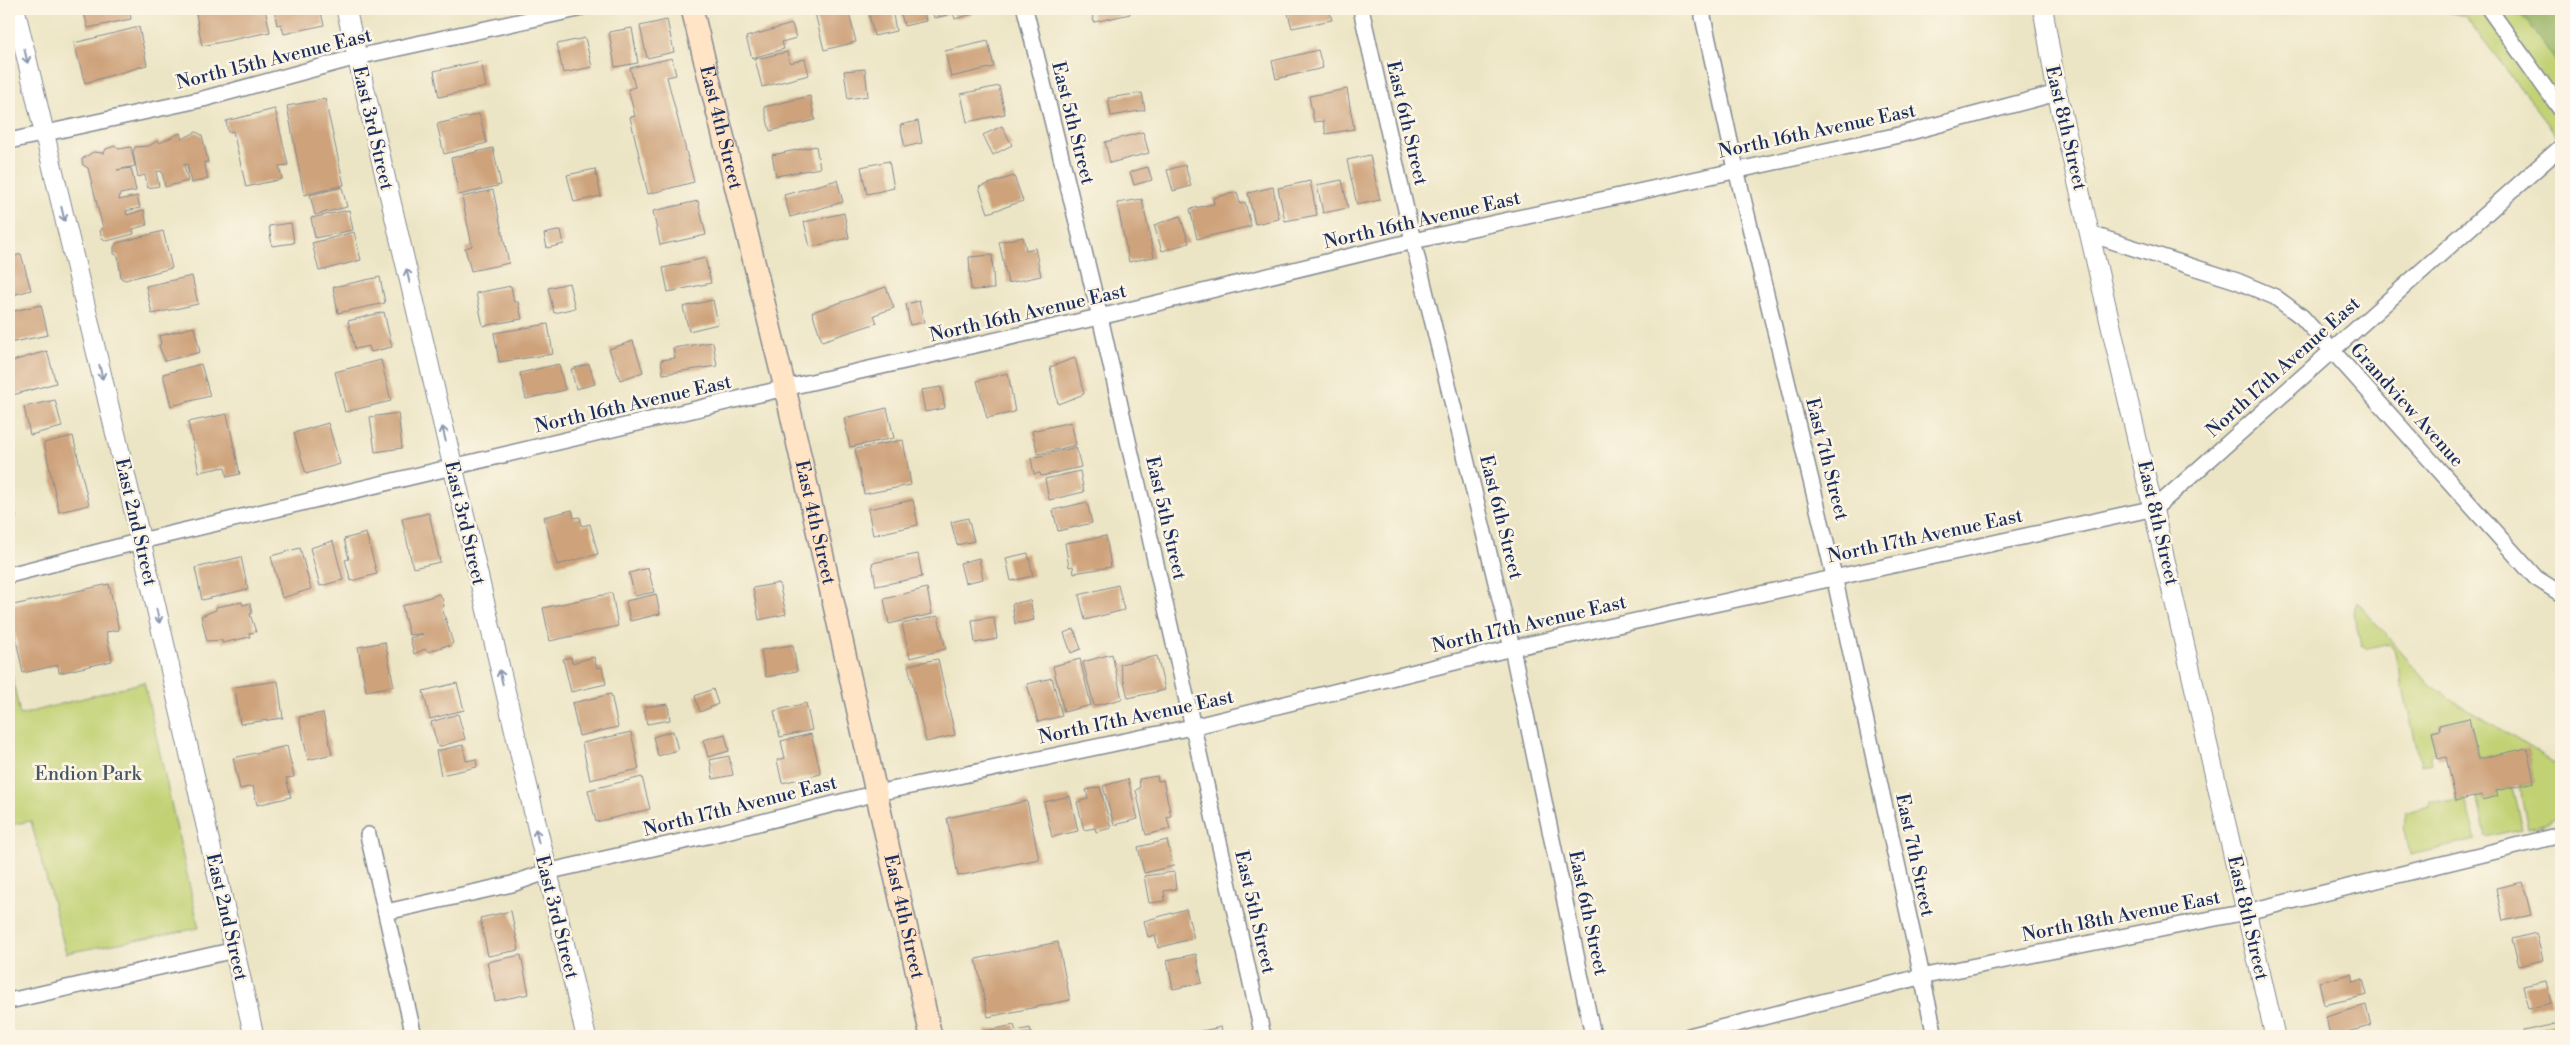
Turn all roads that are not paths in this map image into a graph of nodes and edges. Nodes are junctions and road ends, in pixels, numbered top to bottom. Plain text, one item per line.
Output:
1 (15, 9) edge
2 (346, 9) edge
3 (578, 9) edge
4 (692, 9) edge
5 (1025, 9) edge
6 (1361, 9) edge
7 (1704, 9) edge
8 (2043, 9) edge
9 (2489, 9) edge
10 (356, 57) junction
11 (2057, 93) junction
12 (2561, 110) edge
13 (43, 132) junction
14 (9, 141) edge
15 (2561, 146) edge
16 (1736, 169) junction
17 (2090, 234) junction
18 (1413, 241) junction
19 (1100, 317) junction
20 (2331, 349) junction
21 (785, 388) junction
22 (452, 468) junction
23 (2154, 508) junction
24 (141, 541) junction
25 (9, 575) edge
26 (1834, 576) junction
27 (2561, 594) edge
28 (1512, 648) junction
29 (1192, 727) junction
30 (877, 792) junction
31 (368, 835) dead end
32 (2561, 835) edge
33 (546, 872) junction
34 (386, 912) junction
35 (2246, 912) junction
36 (234, 950) junction
37 (1920, 977) junction
38 (9, 1001) edge
39 (254, 1036) edge
40 (414, 1036) edge
41 (586, 1036) edge
42 (931, 1036) edge
43 (1263, 1036) edge
44 (1593, 1036) edge
45 (1689, 1036) edge
46 (1935, 1036) edge
47 (2275, 1036) edge

1 -> 13 street, East 2nd Street
2 - 10 street, East 3rd Street
3 - 10 street, North 15th Avenue East
4 - 21 main road, East 4th Street
5 - 19 street, East 5th Street
6 - 18 street, East 6th Street
7 - 16 street, East 7th Street
8 - 11 street, East 8th Street
9 - 12 street
10 - 13 street, North 15th Avenue East
22 -> 10 street, East 3rd Street
11 - 16 street, North 16th Avenue East
11 - 17 street, East 8th Street
13 - 14 street, North 15th Avenue East
13 -> 24 street, East 2nd Street
15 - 20 street, North 17th Avenue East
16 - 18 street, North 16th Avenue East
16 - 26 street, East 7th Street
17 - 20 street, Grandview Avenue
17 - 23 street, East 8th Street
18 - 19 street, North 16th Avenue East
18 - 28 street, East 6th Street
19 - 21 street, North 16th Avenue East
19 - 29 street, East 5th Street
20 - 23 street, North 17th Avenue East
20 - 27 street, Grandview Avenue
21 - 22 street, North 16th Avenue East
21 - 30 main road, East 4th Street
22 - 24 street, North 16th Avenue East
33 -> 22 street, East 3rd Street
23 - 26 street, North 17th Avenue East
23 - 35 street, East 8th Street
24 - 25 street, North 16th Avenue East
24 -> 36 street, East 2nd Street
26 - 28 street, North 17th Avenue East
26 - 37 street, East 7th Street
28 - 29 street, North 17th Avenue East
28 - 44 street, East 6th Street
29 - 30 street, North 17th Avenue East
29 - 43 street, East 5th Street
30 - 33 street, North 17th Avenue East
30 - 42 main road, East 4th Street
31 - 34 street
32 - 35 street, North 18th Avenue East
33 - 34 street, North 17th Avenue East
33 - 41 street, East 3rd Street
34 - 40 street
35 - 37 street, North 18th Avenue East
35 - 47 street, East 8th Street
36 - 38 street
36 - 39 street, East 2nd Street
37 - 45 street, North 18th Avenue East
37 - 46 street, East 7th Street

